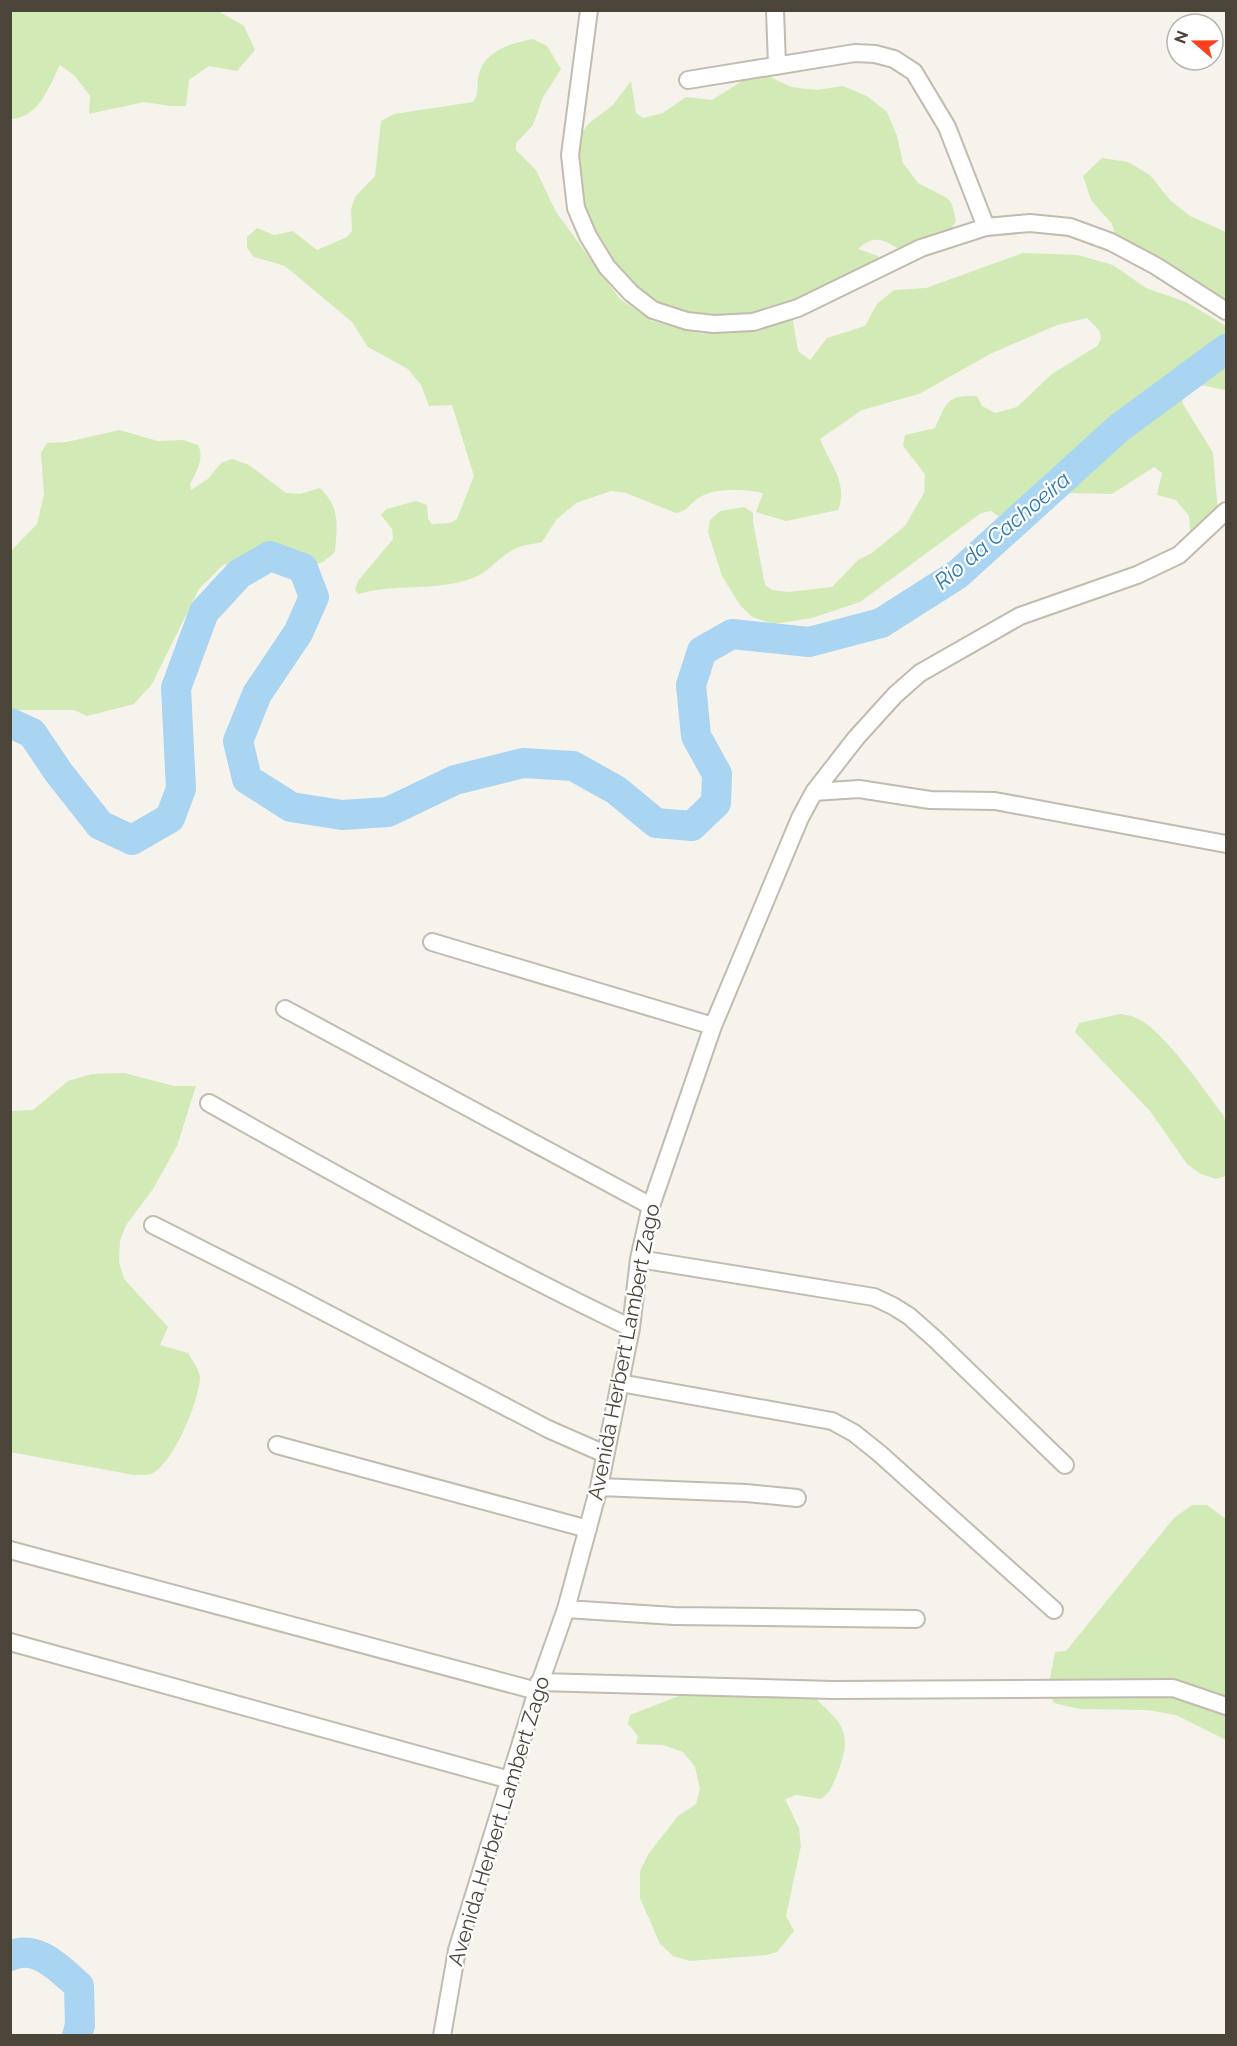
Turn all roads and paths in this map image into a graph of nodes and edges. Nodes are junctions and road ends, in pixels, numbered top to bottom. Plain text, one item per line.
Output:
1 (589, 10) edge
2 (775, 10) edge
3 (777, 66) junction
4 (688, 80) dead end
5 (986, 227) junction
6 (1227, 311) edge
7 (1227, 511) edge
8 (814, 792) junction
9 (1227, 844) edge
10 (432, 942) dead end
11 (285, 1009) dead end
12 (713, 1026) junction
13 (209, 1103) dead end
14 (651, 1206) junction
15 (153, 1225) dead end
16 (639, 1259) junction
17 (631, 1328) junction
18 (620, 1383) junction
19 (277, 1445) dead end
20 (605, 1454) junction
21 (1065, 1465) dead end
22 (599, 1487) junction
23 (797, 1498) dead end
24 (588, 1529) junction
25 (10, 1550) edge
26 (566, 1609) junction
27 (1054, 1610) dead end
28 (916, 1619) dead end
29 (10, 1642) edge
30 (538, 1686) junction
31 (1227, 1706) edge
32 (510, 1780) junction
33 (442, 2036) edge

1 - 5 street
2 - 3 street
3 - 4 street
3 - 5 street
5 - 6 street
7 - 8 street, Avenida Herbert Lambert Zago
8 - 9 street
8 - 12 street, Avenida Herbert Lambert Zago
10 - 12 street
11 - 14 street
12 - 14 street, Avenida Herbert Lambert Zago
13 - 17 street
14 - 16 street, Avenida Herbert Lambert Zago
15 - 20 street
16 - 17 street, Avenida Herbert Lambert Zago
16 - 21 street
17 - 18 street, Avenida Herbert Lambert Zago
18 - 20 street, Avenida Herbert Lambert Zago
18 - 27 street
19 - 24 street
20 - 22 street, Avenida Herbert Lambert Zago
22 - 23 street
22 - 24 street, Avenida Herbert Lambert Zago
24 - 26 street, Avenida Herbert Lambert Zago
25 - 30 street
26 - 28 street
26 - 30 street, Avenida Herbert Lambert Zago
29 - 32 street
30 - 31 street
30 - 32 street, Avenida Herbert Lambert Zago
32 - 33 street, Avenida Herbert Lambert Zago

